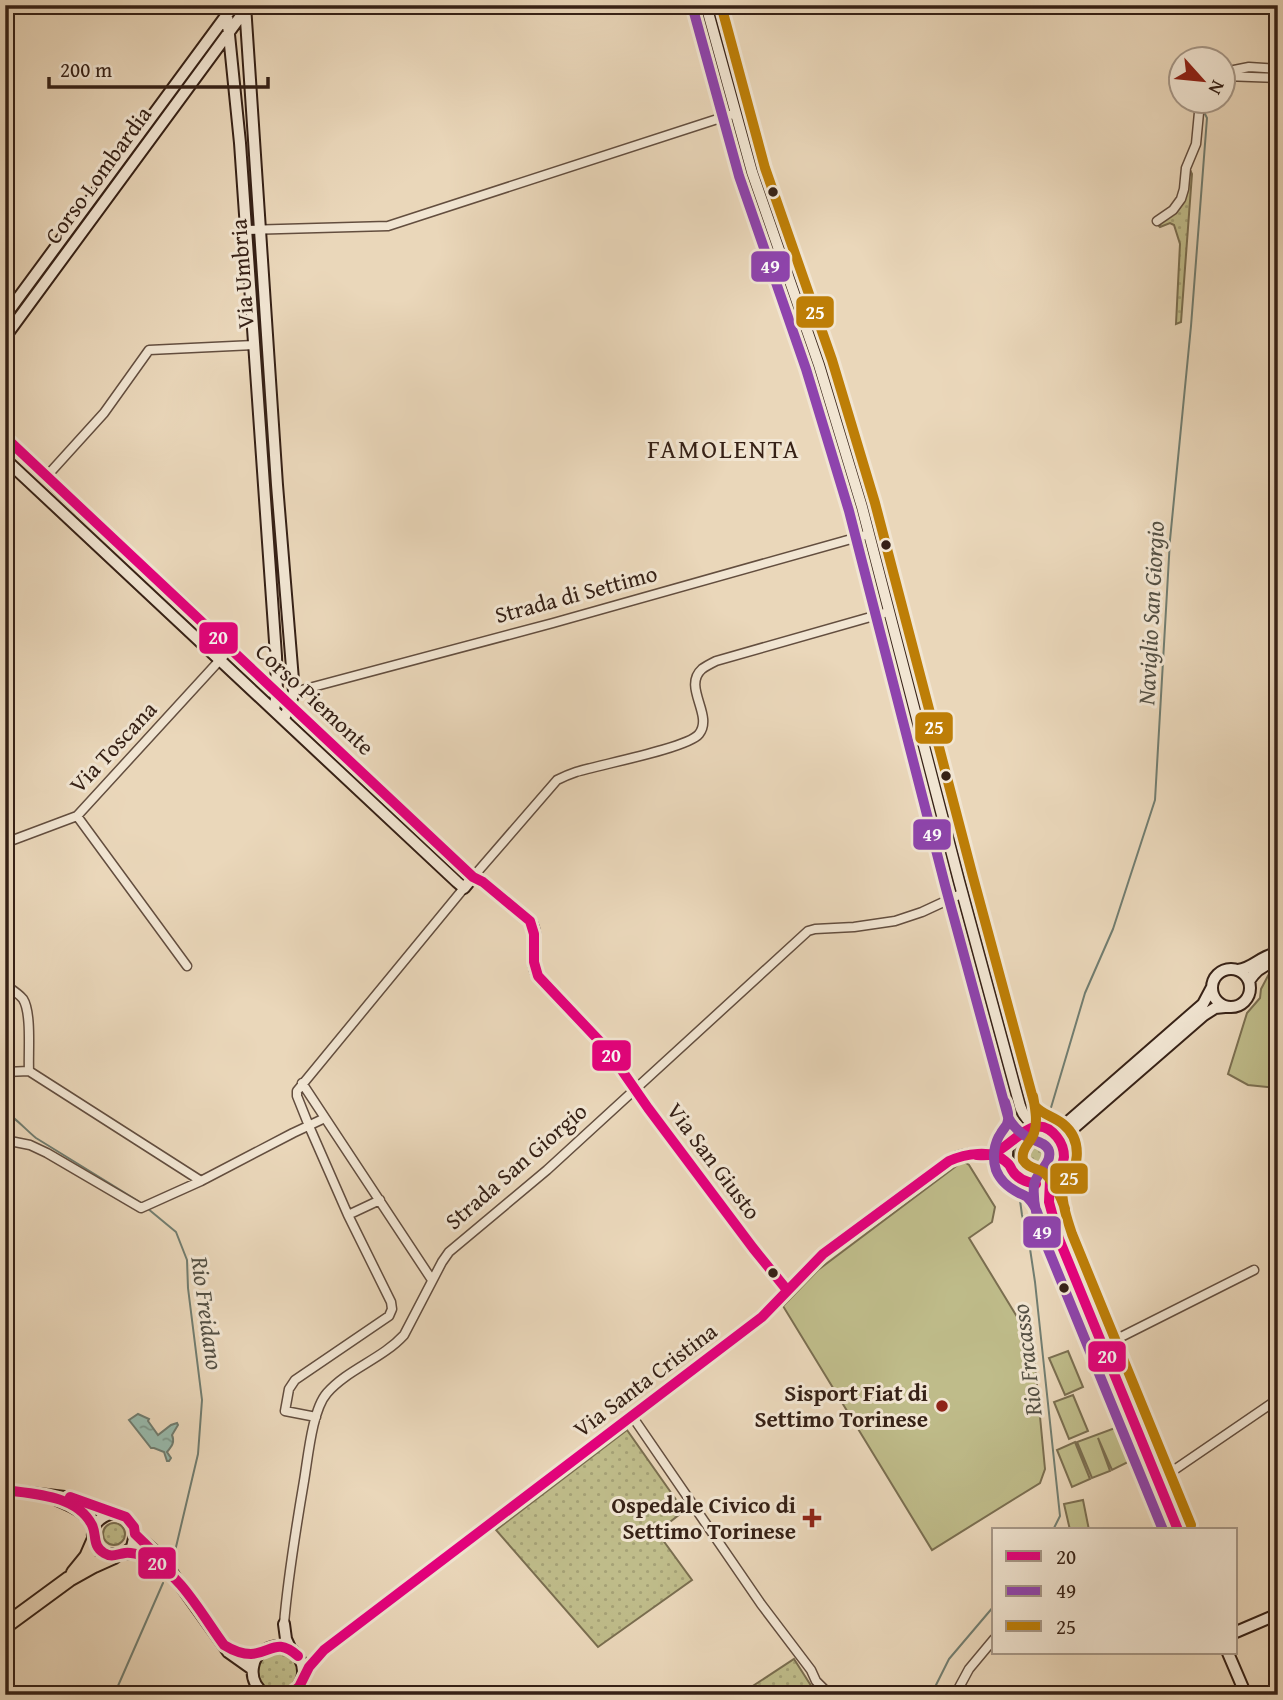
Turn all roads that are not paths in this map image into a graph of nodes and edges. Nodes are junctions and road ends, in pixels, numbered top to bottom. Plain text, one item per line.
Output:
1 (706, 5) edge
2 (247, 7) edge
3 (231, 10) edge
4 (230, 32) junction
5 (1278, 69) edge
6 (1238, 70) edge
7 (1238, 75) edge
8 (1278, 78) edge
9 (182, 87) junction
10 (736, 113) junction
11 (1199, 116) edge
12 (254, 135) junction
13 (239, 138) junction
14 (1156, 217) dead end
15 (246, 230) junction
16 (260, 230) junction
17 (63, 248) junction
18 (5, 316) edge
19 (5, 337) edge
20 (254, 345) junction
21 (259, 411) junction
22 (272, 411) junction
23 (5, 437) edge
24 (5, 458) edge
25 (46, 477) junction
26 (277, 485) junction
27 (264, 486) junction
28 (60, 490) junction
29 (51, 502) junction
30 (97, 524) junction
31 (869, 534) junction
32 (87, 536) junction
33 (286, 600) junction
34 (272, 603) junction
35 (888, 612) junction
36 (230, 649) junction
37 (220, 660) junction
38 (293, 692) junction
39 (278, 693) junction
40 (290, 704) junction
41 (274, 710) junction
42 (284, 719) junction
43 (77, 816) junction
44 (415, 823) junction
45 (405, 834) junction
46 (5, 843) edge
47 (473, 877) junction
48 (464, 888) junction
49 (962, 893) junction
50 (1278, 953) edge
51 (1278, 962) edge
52 (187, 966) dead end
53 (1238, 970) junction
54 (1249, 981) junction
55 (5, 985) edge
56 (1212, 987) junction
57 (1226, 1007) junction
58 (29, 1071) junction
59 (5, 1072) edge
60 (302, 1083) junction
61 (635, 1089) junction
62 (1023, 1113) junction
63 (325, 1118) junction
64 (309, 1126) junction
65 (1037, 1127) junction
66 (1019, 1132) junction
67 (1050, 1132) junction
68 (5, 1140) edge
69 (1010, 1143) junction
70 (1063, 1149) junction
71 (991, 1155) junction
72 (1008, 1163) junction
73 (1050, 1180) junction
74 (201, 1181) junction
75 (1036, 1184) junction
76 (380, 1200) junction
77 (1049, 1204) junction
78 (348, 1215) junction
79 (1254, 1270) dead end
80 (432, 1279) junction
81 (787, 1290) junction
82 (1103, 1346) junction
83 (1278, 1399) edge
84 (632, 1416) junction
85 (316, 1417) junction
86 (1158, 1481) junction
87 (5, 1490) edge
88 (45, 1495) junction
89 (113, 1513) junction
90 (1177, 1528) edge
91 (135, 1534) junction
92 (94, 1535) junction
93 (119, 1555) junction
94 (69, 1579) junction
95 (178, 1582) junction
96 (1278, 1614) edge
97 (7, 1623) edge
98 (284, 1624) junction
99 (1238, 1631) edge
100 (992, 1641) edge
101 (224, 1645) junction
102 (274, 1646) junction
103 (324, 1650) junction
104 (260, 1653) junction
105 (295, 1653) junction
106 (1228, 1654) edge
107 (252, 1669) junction
108 (303, 1676) junction
109 (293, 1693) edge
110 (267, 1695) edge
111 (830, 1695) edge
112 (955, 1695) edge
113 (1246, 1695) edge

1 - 10 street
2 - 4 street, Corso Lombardia
2 - 12 street, Via Umbria
3 - 4 street, Via Umbria
3 - 9 street, Corso Lombardia
4 - 9 street, Corso Lombardia
4 - 13 street, Via Umbria
5 - 6 street
7 - 8 street
9 - 17 street, Corso Lombardia
10 - 16 street
10 - 31 street
11 - 14 street
12 - 13 street
12 - 16 street, Via Umbria
13 - 15 street, Via Umbria
15 - 16 street
15 - 20 street, Via Umbria
16 - 22 street, Via Umbria
17 - 18 street, Corso Lombardia
17 - 19 street, Corso Lombardia
20 - 21 street, Via Umbria
20 - 25 street, Via Umbria
21 - 22 street
21 - 27 street, Via Umbria
22 - 26 street, Via Umbria
23 - 25 street, Corso Piemonte
24 - 29 street, Corso Piemonte
25 - 28 street, Corso Piemonte
26 - 27 street
26 - 33 street, Via Umbria
27 - 34 street, Via Umbria
28 - 29 street
28 - 30 street, Corso Piemonte
29 - 32 street, Corso Piemonte
30 - 32 street
30 - 36 street, Corso Piemonte
31 - 35 street
31 - 38 street, Strada di Settimo
32 - 37 street, Corso Piemonte
33 - 34 street
33 - 38 street, Via Umbria
34 - 39 street, Via Umbria
35 - 47 street
35 - 49 street
36 - 37 street, Via Toscana
36 - 39 street, Corso Piemonte
37 - 41 street, Corso Piemonte
37 - 43 street, Via Toscana
38 - 40 street, Via Umbria
39 - 40 street, Corso Piemonte
39 - 41 street, Via Umbria
40 - 42 street, Via Umbria
40 - 44 street, Corso Piemonte
41 - 42 street, Corso Piemonte
42 - 45 street, Corso Piemonte
43 - 46 street, Via Toscana
43 - 52 street
44 - 45 street
44 - 47 street, Corso Piemonte
45 - 48 street, Corso Piemonte
47 - 48 street
47 - 61 street, Via San Giusto
48 - 60 street
49 - 61 street, Strada San Giorgio
49 - 62 street
50 - 53 street
51 - 54 street
53 - 54 street
53 - 56 street
54 - 57 street
55 - 58 street
56 - 57 street
56 - 67 street
57 - 70 street
58 - 59 street
58 - 74 street
60 - 63 street
60 - 64 street
61 - 80 street, Strada San Giorgio
61 - 81 street, Via San Giusto
62 - 65 street
62 - 66 street
63 - 64 street
63 - 76 street
64 - 74 street
64 - 78 street
65 - 66 street
65 - 67 street
66 - 69 street
67 - 70 street
68 - 74 street
69 - 71 street, Via Santa Cristina
69 - 72 street
70 - 73 street
71 - 72 street, Via Santa Cristina
71 - 81 street, Via Santa Cristina
72 - 75 street
73 - 75 street
73 - 77 street
75 - 77 street
76 - 78 street
76 - 80 street
77 - 82 street
78 - 85 street
79 - 82 street
80 - 85 street, Strada San Giorgio
81 - 84 street, Via Santa Cristina
82 - 86 street
83 - 86 street
84 - 103 street, Via Santa Cristina
84 - 111 street
85 - 98 street, Strada San Giorgio
86 - 90 street
87 - 88 street
88 - 89 street
88 - 92 street
89 - 91 street
89 - 92 street
91 - 93 street
91 - 95 street
92 - 93 street
92 - 94 highway
93 - 94 highway
93 - 95 street
94 - 97 highway
95 - 101 street
96 - 99 street
98 - 102 street, Strada San Giorgio
98 - 105 street, Strada San Giorgio
100 - 112 street
101 - 104 street
101 - 107 street
102 - 104 street
102 - 105 street
103 - 105 street, Via Santa Cristina
103 - 108 street, Via Santa Cristina
104 - 107 street
105 - 108 street, Strada San Giorgio
106 - 113 street
107 - 110 street
108 - 109 street, Via Santa Cristina

